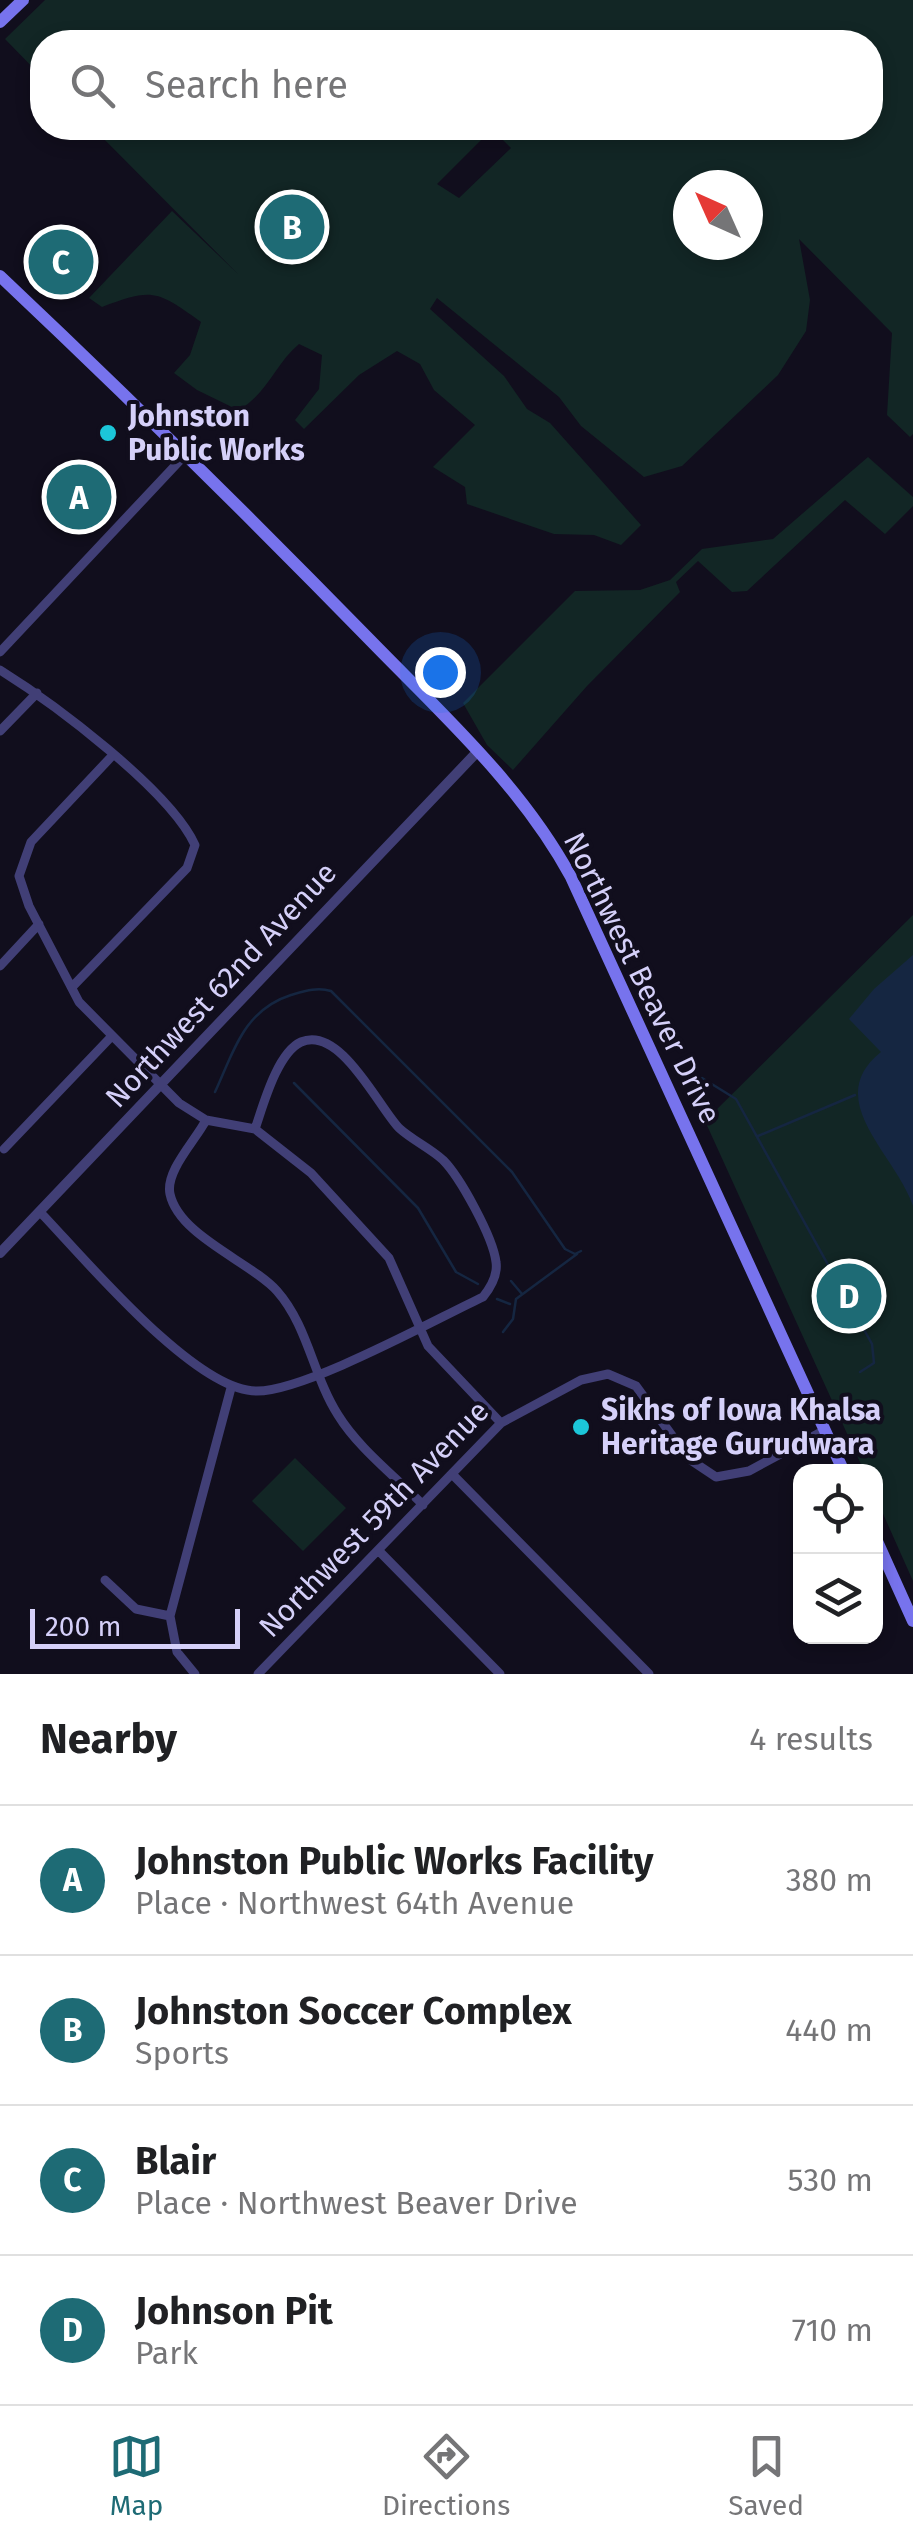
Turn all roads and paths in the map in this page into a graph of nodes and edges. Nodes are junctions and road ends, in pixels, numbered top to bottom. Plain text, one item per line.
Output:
1 (23, 0) edge
2 (0, 22) edge
3 (0, 276) edge
4 (186, 454) junction
5 (0, 652) edge
6 (0, 670) edge
7 (37, 693) junction
8 (0, 731) edge
9 (478, 751) junction
10 (112, 756) junction
11 (39, 924) junction
12 (0, 966) edge
13 (73, 986) junction
14 (110, 1038) junction
15 (158, 1086) junction
16 (206, 1120) junction
17 (254, 1129) junction
18 (4, 1149) dead end
19 (41, 1213) junction
20 (2, 1248) edge
21 (416, 1328) junction
22 (318, 1372) junction
23 (232, 1388) junction
24 (501, 1422) junction
25 (826, 1430) junction
26 (841, 1464) edge
27 (452, 1474) junction
28 (423, 1505) junction
29 (379, 1551) junction
30 (883, 1554) edge
31 (104, 1580) dead end
32 (170, 1616) junction
33 (913, 1621) edge
34 (193, 1673) edge
35 (258, 1674) edge
36 (500, 1674) edge
37 (650, 1674) edge

1 - 2 main road
3 - 4 main road, Northwest Beaver Drive
4 - 5 street
4 - 9 main road, Northwest Beaver Drive
6 - 7 street
7 - 8 street
7 - 10 street
9 - 15 street, Northwest 62nd Avenue
9 - 25 main road, Northwest Beaver Drive
10 - 11 street
10 - 13 street
11 - 12 street
11 - 13 street
13 - 14 street
14 - 15 street
14 - 18 street
15 - 16 street
15 - 19 street, Northwest 62nd Avenue
16 - 17 street
16 - 22 street
17 - 21 street
17 - 21 street
19 - 20 street, Northwest 62nd Avenue
19 - 23 street
21 - 22 street
21 - 24 street
22 - 23 street
22 - 28 street
23 - 32 street
24 - 25 street, Northwest 59th Avenue
24 - 27 street, Northwest 59th Avenue
25 - 26 main road, Northwest Beaver Drive
27 - 28 street, Northwest 59th Avenue
27 - 37 street
28 - 29 street, Northwest 59th Avenue
29 - 35 street, Northwest 59th Avenue
29 - 36 street
30 - 33 main road
31 - 32 street
32 - 34 street

